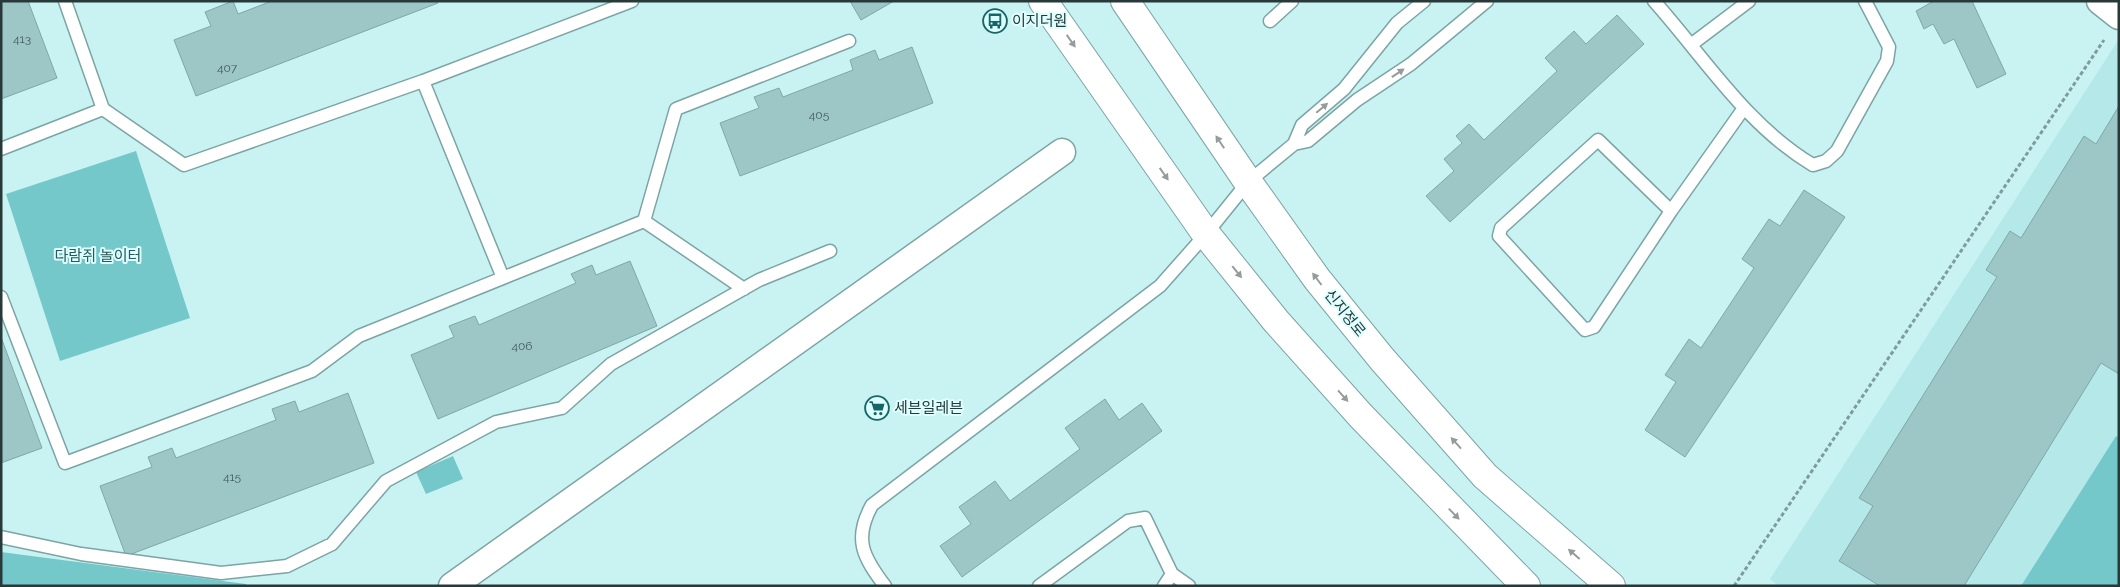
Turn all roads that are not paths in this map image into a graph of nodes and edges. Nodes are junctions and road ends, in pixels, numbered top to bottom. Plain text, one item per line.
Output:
1 (65, 1) edge
2 (632, 1) edge
3 (1043, 1) edge
4 (1125, 1) edge
5 (1292, 1) edge
6 (1424, 1) edge
7 (1487, 1) edge
8 (1654, 1) edge
9 (1749, 1) edge
10 (1865, 1) edge
11 (2100, 1) edge
12 (1270, 21) dead end
13 (2113, 26) edge
14 (849, 41) dead end
15 (1692, 44) junction
16 (423, 81) junction
17 (1744, 108) junction
18 (103, 110) junction
19 (1294, 144) junction
20 (1, 149) edge
21 (1062, 152) dead end
22 (1248, 182) junction
23 (1670, 211) junction
24 (644, 221) junction
25 (1206, 234) junction
26 (830, 251) dead end
27 (503, 278) junction
28 (744, 289) junction
29 (1, 297) edge
30 (1, 537) edge
31 (1172, 574) junction
32 (452, 586) edge
33 (885, 586) edge
34 (1039, 586) edge
35 (1164, 586) edge
36 (1189, 586) edge
37 (1526, 586) edge
38 (1611, 586) edge

1 - 18 lane
2 - 16 lane
3 -> 25 street
22 -> 4 street, 신지정로
5 - 12 lane
19 -> 6 lane
19 -> 7 lane
8 - 15 lane
9 - 15 lane
10 - 17 lane
11 - 13 street
14 - 24 lane
15 - 17 lane
16 - 18 lane
16 - 27 lane
17 - 23 lane
18 - 20 lane
19 - 22 lane
21 - 32 street
22 - 25 lane
38 -> 22 street, 신지정로
23 - 23 lane
24 - 27 lane
24 - 28 lane
25 - 33 lane
25 -> 37 street
26 - 28 lane
27 - 29 lane
28 - 30 lane
31 - 34 lane
31 - 35 lane
31 - 36 lane

